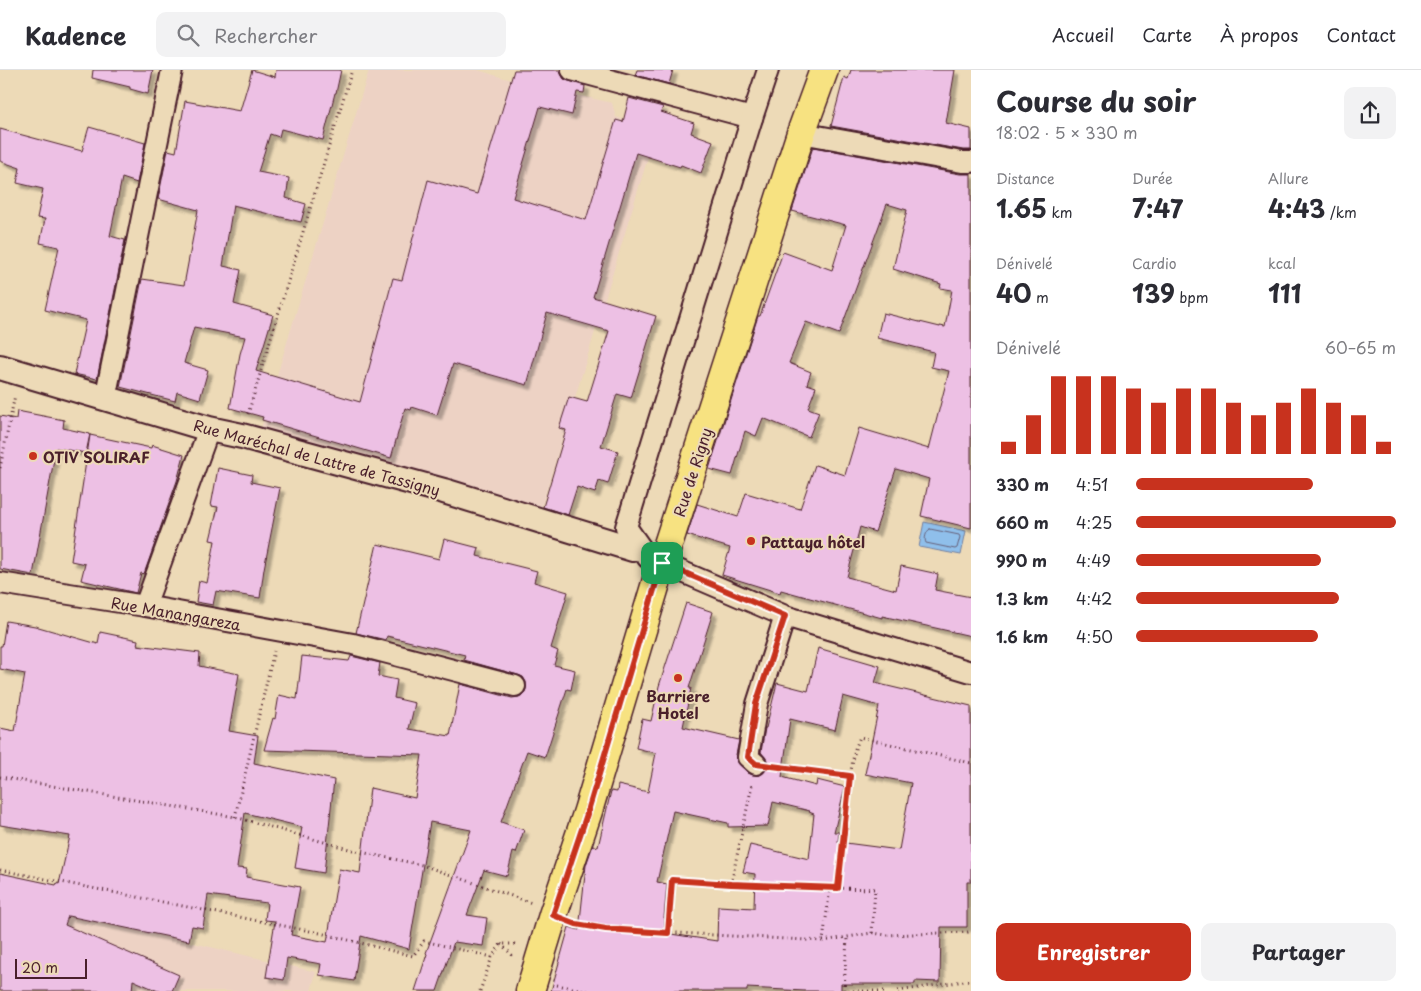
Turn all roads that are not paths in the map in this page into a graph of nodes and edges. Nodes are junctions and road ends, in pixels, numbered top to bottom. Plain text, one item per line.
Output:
1 (172, 70) edge
2 (572, 70) edge
3 (768, 70) edge
4 (824, 70) edge
5 (752, 118) junction
6 (801, 133) junction
7 (971, 162) edge
8 (10, 370) edge
9 (105, 399) junction
10 (209, 429) junction
11 (648, 557) junction
12 (0, 583) edge
13 (145, 606) junction
14 (785, 616) junction
15 (971, 672) edge
16 (515, 686) dead end
17 (756, 764) road end
18 (532, 986) edge

1 - 9 street
2 - 5 street
3 - 5 street
4 - 6 main road, Rue de Rigny
5 - 11 street
6 - 7 street
6 - 11 main road, Rue de Rigny
8 - 9 street, Rue Maréchal de Lattre de Tassigny
9 - 10 street, Rue Maréchal de Lattre de Tassigny
10 - 11 street, Rue Maréchal de Lattre de Tassigny
10 - 13 street
11 - 14 street
11 - 18 main road, Rue de Rigny
12 - 13 street, Rue Manangareza
13 - 16 street, Rue Manangareza
14 - 15 street
14 - 17 street

